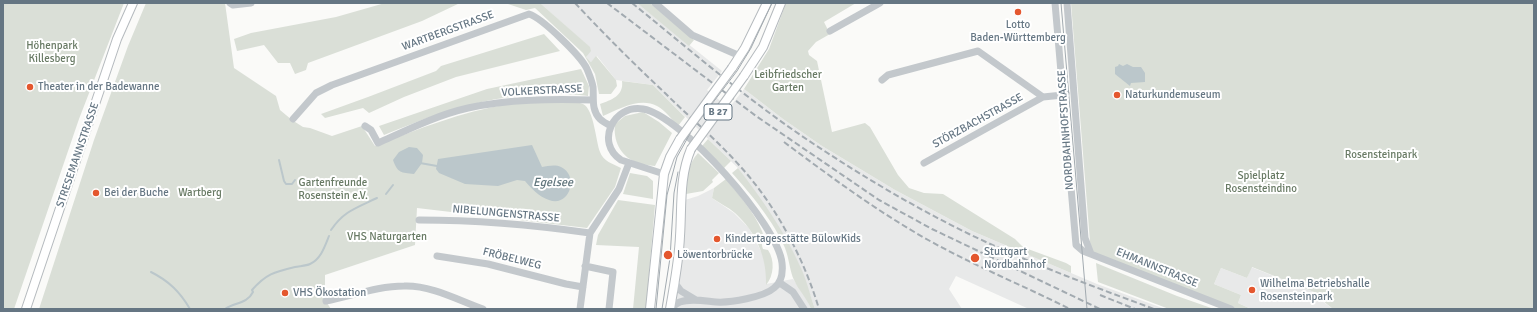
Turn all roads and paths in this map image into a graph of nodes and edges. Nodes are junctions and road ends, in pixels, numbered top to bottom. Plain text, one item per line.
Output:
1 (134, 3) edge
2 (230, 3) edge
3 (251, 3) edge
4 (655, 3) edge
5 (767, 3) edge
6 (781, 3) edge
7 (880, 3) edge
8 (1056, 3) edge
9 (1067, 3) edge
10 (829, 31) dead end
11 (740, 56) junction
12 (882, 80) dead end
13 (1074, 86) junction
14 (1063, 95) junction
15 (1043, 97) junction
16 (593, 100) junction
17 (293, 119) dead end
18 (365, 126) dead end
19 (611, 126) junction
20 (629, 163) junction
21 (924, 163) dead end
22 (664, 174) junction
23 (419, 220) dead end
24 (590, 233) junction
25 (1076, 244) joint
26 (1091, 254) junction
27 (436, 256) dead end
28 (585, 266) junction
29 (780, 282) junction
30 (674, 283) junction
31 (583, 287) junction
32 (698, 300) junction
33 (326, 301) dead end
34 (26, 309) edge
35 (483, 309) edge
36 (580, 309) edge
37 (609, 309) edge
38 (650, 309) edge
39 (670, 309) edge
40 (804, 309) edge
41 (1231, 309) edge

1 - 34 main road, STRESEMANNSTRASSE
2 - 3 street
4 - 11 street
5 - 11 main road, B 27
6 - 30 main road, B 27, bridge
7 - 10 street
8 - 14 street, NORDBAHNHOFSTRASSE
9 - 13 street, NORDBAHNHOFSTRASSE
11 - 22 main road, B 27, bridge
12 - 15 street
13 - 14 street
13 - 26 street, NORDBAHNHOFSTRASSE
14 - 15 street
14 - 25 street, NORDBAHNHOFSTRASSE
15 - 21 street, STÖRZBACHSTRASSE
16 - 17 street, WARTBERGSTRASSE
16 - 18 street, VOLKERSTRASSE
16 - 19 street, WARTBERGSTRASSE
19 - 20 street
19 - 29 street
20 - 22 street
20 - 24 street
22 - 38 main road, B 27
23 - 24 street, NIBELUNGENSTRASSE
24 - 28 street
25 - 26 street, EHMANNSTRASSE
26 - 41 street, EHMANNSTRASSE
27 - 31 street, FRÖBELWEG
28 - 31 street
28 - 37 street
29 - 32 street
29 - 40 street
30 - 32 street
30 - 39 main road, B 27
31 - 36 street
32 - 39 street
33 - 35 street

